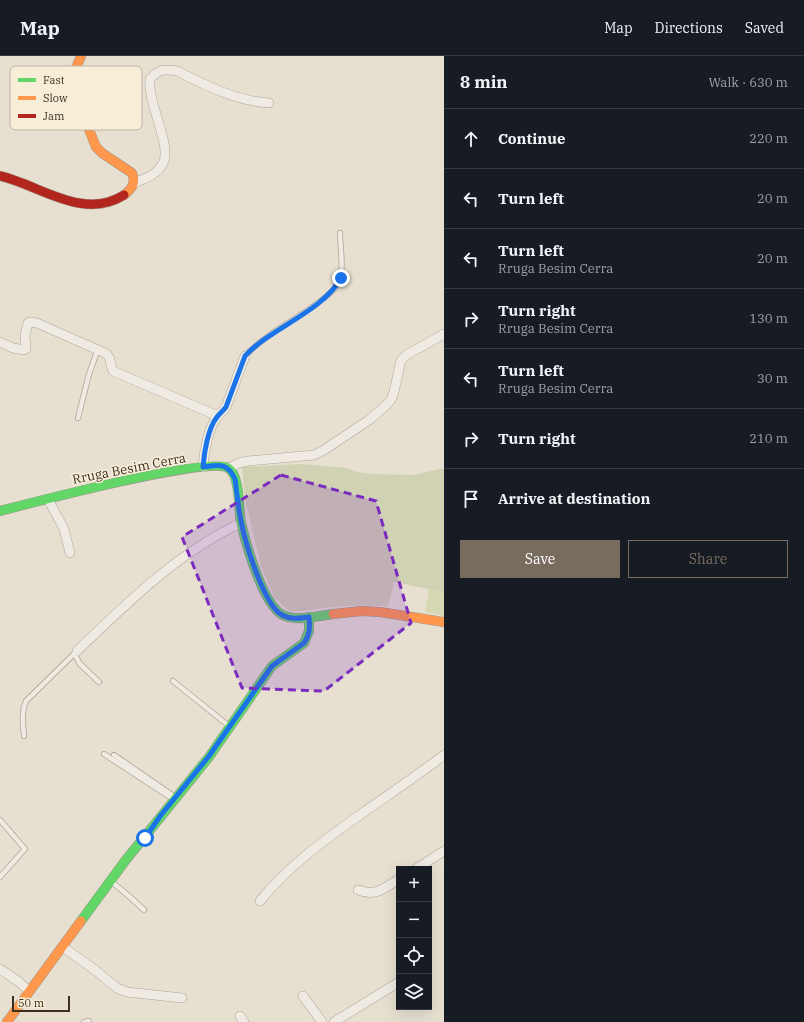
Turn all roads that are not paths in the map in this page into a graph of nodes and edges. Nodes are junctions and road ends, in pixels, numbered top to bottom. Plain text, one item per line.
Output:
1 (81, 56) edge
2 (77, 66) edge
3 (268, 103) dead end
4 (89, 130) edge
5 (0, 176) edge
6 (134, 183) junction
7 (340, 233) dead end
8 (444, 334) edge
9 (0, 342) edge
10 (98, 349) junction
11 (245, 356) joint
12 (218, 416) junction
13 (78, 418) dead end
14 (203, 467) junction
15 (229, 468) junction
16 (48, 499) junction
17 (0, 511) edge
18 (242, 523) junction
19 (70, 553) dead end
20 (309, 617) junction
21 (444, 622) edge
22 (77, 652) junction
23 (172, 681) dead end
24 (99, 682) dead end
25 (231, 727) junction
26 (24, 736) dead end
27 (104, 754) dead end
28 (114, 755) dead end
29 (444, 755) edge
30 (175, 798) junction
31 (0, 820) edge
32 (444, 851) edge
33 (421, 866) edge
34 (0, 877) edge
35 (111, 881) junction
36 (396, 882) edge
37 (358, 890) dead end
38 (260, 901) dead end
39 (144, 910) dead end
40 (63, 947) junction
41 (0, 969) edge
42 (396, 984) edge
43 (29, 991) junction
44 (303, 996) dead end
45 (182, 998) dead end
46 (7, 1022) edge
47 (84, 1022) edge
48 (89, 1022) edge
49 (322, 1022) edge
50 (334, 1022) edge

1 - 2 street
3 - 6 street
4 - 6 street
5 - 6 street
7 - 11 lane
8 - 15 street
9 - 10 street
10 - 12 street
10 - 13 lane
11 - 12 street
12 - 14 street
14 - 15 street, Rruga Besim Cerra
14 - 16 street, Rruga Besim Cerra
15 - 18 street
16 - 17 street, Rruga Besim Cerra
16 - 19 street
18 - 20 street
18 - 22 street
20 - 21 street
20 - 25 street
22 - 24 lane
22 - 26 lane
23 - 25 lane
25 - 30 street
27 - 30 lane
28 - 30 lane
29 - 38 street
30 - 35 street
31 - 34 lane
32 - 33 street
35 - 39 lane
35 - 40 street
36 - 37 street
40 - 43 street
40 - 45 street
41 - 43 street
42 - 50 street
43 - 46 street
44 - 49 street
47 - 48 lane

